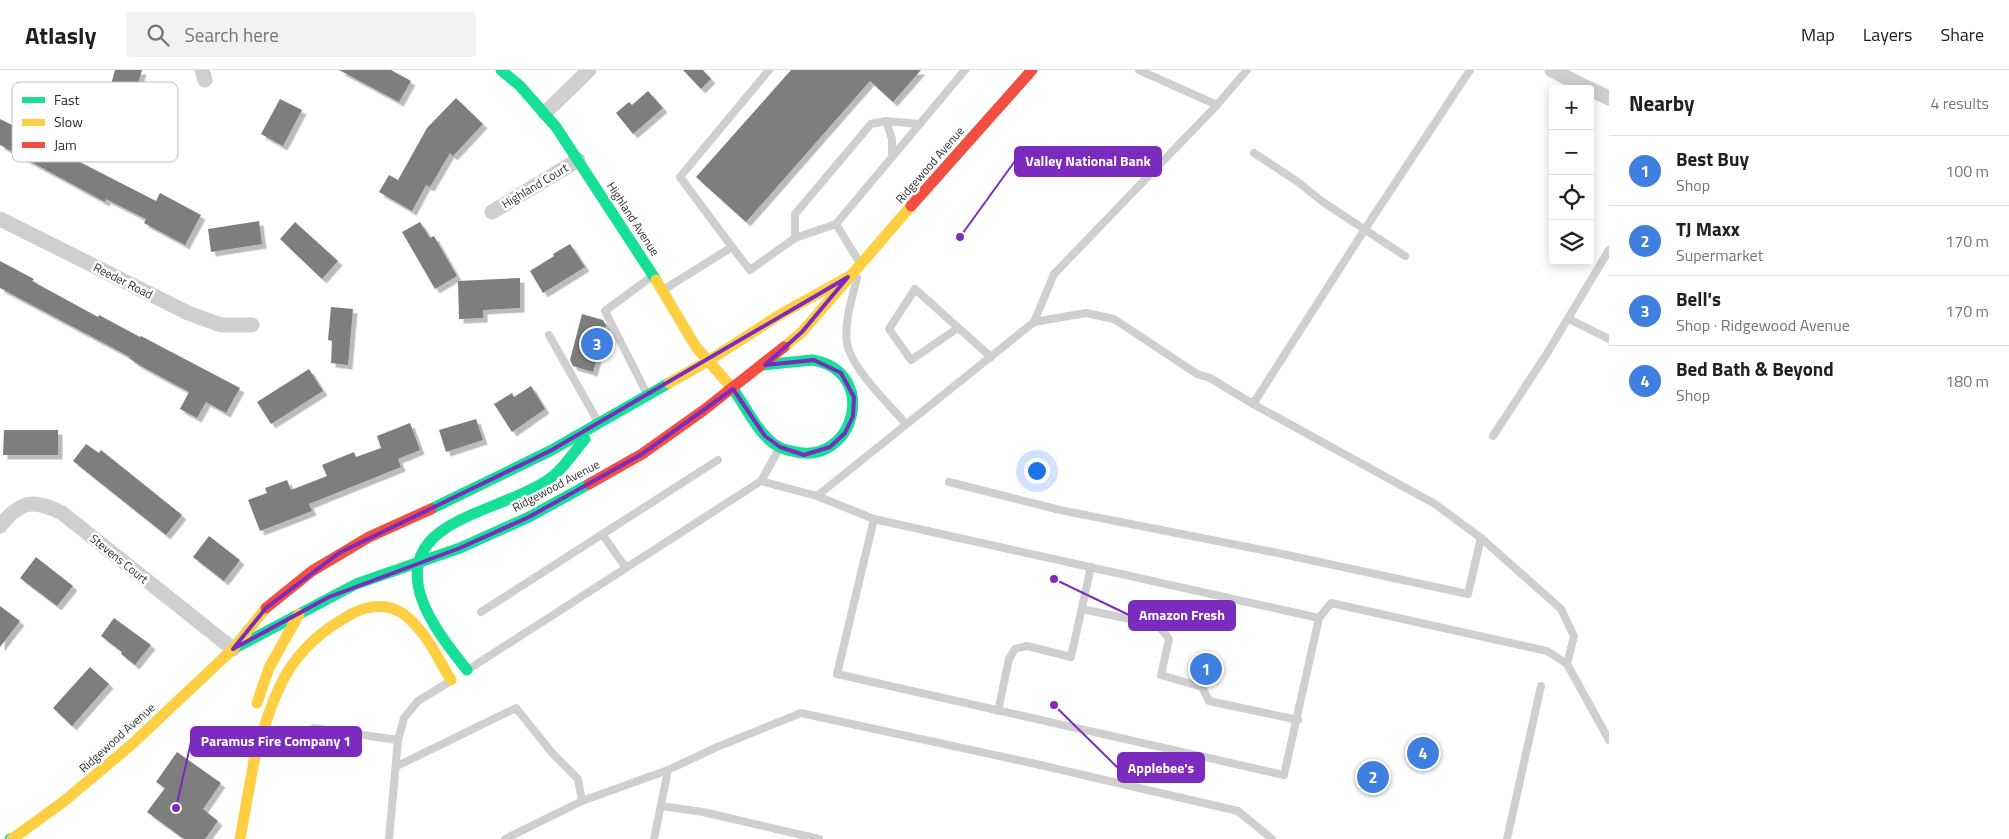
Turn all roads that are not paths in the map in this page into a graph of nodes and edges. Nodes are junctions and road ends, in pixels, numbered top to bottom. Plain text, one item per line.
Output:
1 (501, 70) edge
2 (589, 70) edge
3 (770, 70) edge
4 (966, 70) edge
5 (1139, 70) edge
6 (1247, 70) edge
7 (1470, 70) edge
8 (1552, 70) edge
9 (1029, 71) edge
10 (1582, 85) edge
11 (1594, 91) edge
12 (1609, 98) edge
13 (1217, 105) junction
14 (545, 113) junction
15 (886, 122) junction
16 (920, 124) junction
17 (1254, 153) dead end
18 (892, 156) junction
19 (578, 160) junction
20 (492, 212) dead end
21 (0, 219) edge
22 (836, 224) junction
23 (1365, 229) junction
24 (795, 238) junction
25 (732, 247) junction
26 (1609, 250) edge
27 (1406, 256) dead end
28 (860, 264) junction
29 (653, 275) junction
30 (848, 276) junction
31 (662, 290) junction
32 (1569, 319) junction
33 (1034, 322) junction
34 (252, 325) dead end
35 (958, 328) junction
36 (549, 335) dead end
37 (1609, 339) edge
38 (991, 357) junction
39 (708, 361) junction
40 (762, 365) junction
41 (733, 389) junction
42 (648, 396) junction
43 (1253, 404) junction
44 (599, 424) junction
45 (905, 424) junction
46 (1493, 436) dead end
47 (780, 447) junction
48 (718, 460) dead end
49 (761, 481) junction
50 (949, 482) dead end
51 (817, 496) junction
52 (874, 519) junction
53 (0, 526) edge
54 (602, 534) junction
55 (1481, 538) junction
56 (417, 564) junction
57 (1091, 567) junction
58 (626, 568) junction
59 (1082, 609) junction
60 (481, 612) dead end
61 (300, 613) junction
62 (1319, 618) junction
63 (233, 649) junction
64 (1567, 664) junction
65 (467, 670) junction
66 (451, 680) junction
67 (1541, 686) dead end
68 (998, 712) junction
69 (1298, 720) junction
70 (314, 728) dead end
71 (398, 740) junction
72 (1609, 740) edge
73 (254, 761) junction
74 (397, 766) junction
75 (668, 770) junction
76 (582, 801) junction
77 (661, 806) junction
78 (241, 836) edge
79 (12, 839) edge
80 (389, 839) edge
81 (504, 839) edge
82 (654, 839) edge
83 (819, 839) edge
84 (1272, 839) edge
85 (1507, 839) edge

1 - 14 main road, Highland Avenue
2 - 14 street
3 - 25 lane
4 - 16 lane
5 - 13 lane
6 - 13 lane
7 - 23 lane
8 - 10 street
9 - 28 main road, Ridgewood Avenue
11 - 12 street
13 - 33 lane
14 - 19 main road, Highland Avenue
15 - 16 lane
15 - 18 lane
15 - 24 lane
16 - 18 lane
17 - 23 lane
18 - 22 lane
19 - 20 street, Highland Court
19 - 29 main road, Highland Avenue
21 - 34 street, Reeder Road
22 - 24 lane
22 - 28 lane
23 - 27 lane
23 - 43 lane
24 - 25 lane
25 - 31 lane
26 - 32 lane
28 - 30 main road, Ridgewood Avenue
28 - 45 lane
29 - 31 main road, Highland Avenue
29 - 42 lane
30 - 39 main road, Ridgewood Avenue
30 - 40 main road, Ridgewood Avenue
31 - 39 main road, Highland Avenue
32 - 37 lane
32 - 46 lane
33 - 38 lane
33 - 43 lane
35 - 35 lane
35 - 38 lane
36 - 44 lane
38 - 45 lane
39 - 41 main road, Highland Avenue
39 - 42 main road, Ridgewood Avenue
40 - 41 main road, Ridgewood Avenue
40 - 47 main road
41 - 47 main road
41 - 56 main road, Ridgewood Avenue
42 - 44 main road, Ridgewood Avenue
43 - 55 lane
44 - 56 main road
44 - 63 main road, Ridgewood Avenue
45 - 51 lane
47 - 49 lane
48 - 54 lane
49 - 51 lane
49 - 58 lane
50 - 55 lane
51 - 52 lane
52 - 57 lane
52 - 68 lane
53 - 63 street, Stevens Court
54 - 58 lane
54 - 60 lane
55 - 64 lane
56 - 61 main road, Ridgewood Avenue
56 - 65 main road
57 - 59 lane
57 - 62 lane
58 - 65 lane
59 - 68 lane
59 - 69 lane
61 - 63 main road, Ridgewood Avenue
61 - 73 main road
62 - 64 lane
62 - 69 lane
63 - 79 main road, Ridgewood Avenue
64 - 72 lane
65 - 66 lane
66 - 71 lane
66 - 73 main road
67 - 85 lane
68 - 69 lane
70 - 71 lane
71 - 74 lane
73 - 78 main road
74 - 76 lane
74 - 80 lane
75 - 76 lane
75 - 77 lane
75 - 84 lane
76 - 81 lane
77 - 82 lane
77 - 83 lane

